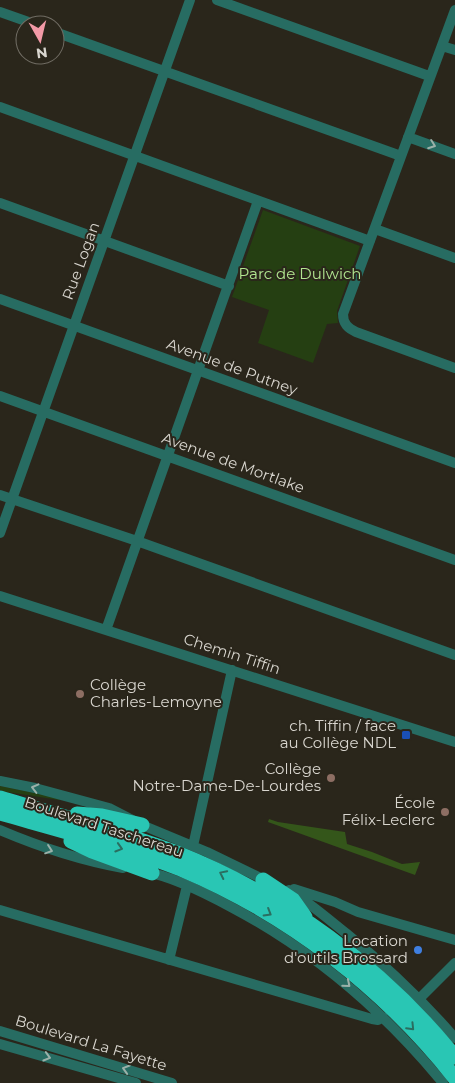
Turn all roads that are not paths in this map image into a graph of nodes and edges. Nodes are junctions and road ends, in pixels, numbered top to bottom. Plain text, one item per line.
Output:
1 (190, 0) edge
2 (217, 0) edge
3 (455, 10) edge
4 (0, 12) edge
5 (15, 17) edge
6 (65, 36) edge
7 (442, 46) junction
8 (455, 50) edge
9 (164, 71) junction
10 (429, 76) junction
11 (0, 108) edge
12 (408, 137) junction
13 (455, 154) edge
14 (134, 156) junction
15 (401, 156) junction
16 (258, 202) junction
17 (0, 203) edge
18 (375, 228) junction
19 (104, 241) junction
20 (370, 241) junction
21 (455, 258) edge
22 (228, 286) junction
23 (0, 299) edge
24 (74, 325) junction
25 (455, 368) edge
26 (198, 371) junction
27 (0, 396) edge
28 (43, 411) junction
29 (168, 456) junction
30 (455, 463) edge
31 (0, 494) edge
32 (12, 499) junction
33 (0, 533) edge
34 (137, 541) junction
35 (455, 560) edge
36 (0, 596) edge
37 (106, 630) junction
38 (455, 655) edge
39 (232, 670) junction
40 (455, 742) edge
41 (0, 781) edge
42 (0, 798) edge
43 (0, 813) edge
44 (44, 818) junction
45 (142, 825) junction
46 (0, 830) edge
47 (193, 846) junction
48 (152, 873) junction
49 (262, 880) junction
50 (187, 886) junction
51 (286, 888) junction
52 (0, 910) edge
53 (311, 924) junction
54 (455, 940) edge
55 (169, 960) junction
56 (455, 963) edge
57 (419, 999) junction
58 (383, 1017) junction
59 (0, 1031) edge
60 (455, 1038) edge
61 (0, 1044) edge
62 (455, 1057) edge
63 (142, 1078) edge
64 (455, 1078) edge
65 (136, 1083) edge
66 (172, 1083) edge
67 (443, 1083) edge

1 - 9 street, Rue Logan
2 - 10 street
3 - 7 street
4 - 5 street
6 - 9 street
7 - 8 street
7 - 10 street
9 - 14 street, Rue Logan
9 - 15 street
10 - 12 street
11 - 14 street
12 -> 13 street
12 - 15 street
14 - 16 street
14 - 19 street, Rue Logan
15 - 18 street
16 - 20 street
16 - 22 street
17 - 19 street
18 - 20 street
18 - 21 street
19 - 22 street
19 - 24 street, Rue Logan
20 - 25 street
22 - 26 street
23 - 24 street, Avenue de Putney
24 - 26 street, Avenue de Putney
24 - 28 street, Rue Logan
26 - 29 street
26 - 30 street, Avenue de Putney
27 - 28 street, Avenue de Mortlake
28 - 29 street, Avenue de Mortlake
28 - 32 street, Rue Logan
29 - 34 street
29 - 35 street, Avenue de Mortlake
31 - 32 street
32 - 33 street, Rue Logan
32 - 34 street
34 - 37 street
34 - 38 street
36 - 37 street, Chemin Tiffin
37 - 39 street, Chemin Tiffin
39 - 40 street, Chemin Tiffin
39 - 47 street
45 -> 41 street, Boulevard Taschereau
42 - 44 highway, Boulevard Taschereau
43 - 44 highway, Boulevard Taschereau
44 - 45 highway
44 - 48 highway
53 -> 44 highway, Boulevard Taschereau
44 -> 64 highway, Boulevard Taschereau
45 - 47 street, Boulevard Taschereau
46 -> 48 street, Boulevard Taschereau
47 - 49 street, Boulevard Taschereau
48 - 50 street, Boulevard Taschereau
49 - 51 street, Boulevard Taschereau
49 - 53 highway
50 - 55 street
50 -> 58 street, Boulevard Taschereau
51 - 54 street
51 - 57 street, Boulevard Taschereau
52 - 55 street
53 - 62 highway, Boulevard Taschereau
55 - 58 street
56 - 57 street
57 - 60 street, Boulevard Taschereau
58 - 67 street, Boulevard Taschereau
63 -> 59 street, Boulevard La Fayette
61 -> 65 street, Boulevard La Fayette
63 - 66 street, Boulevard La Fayette

